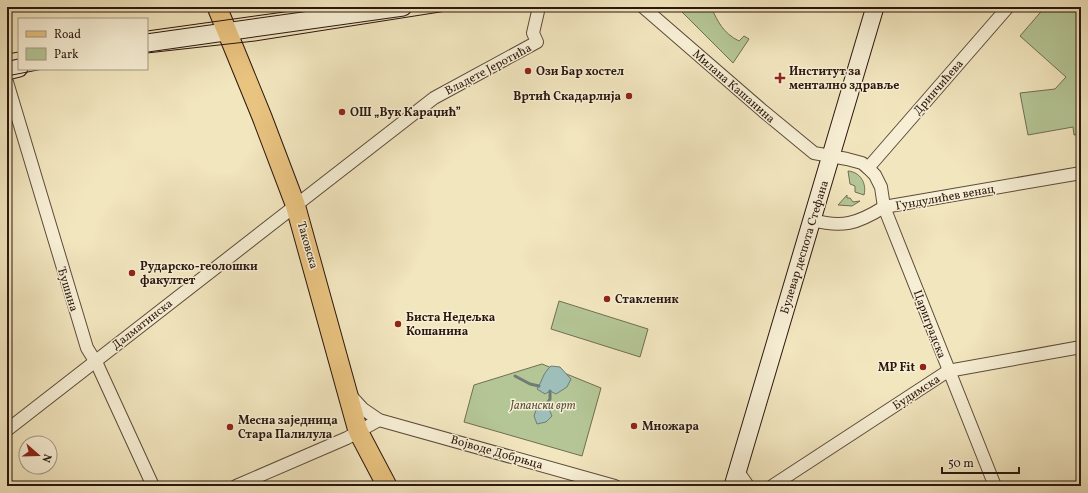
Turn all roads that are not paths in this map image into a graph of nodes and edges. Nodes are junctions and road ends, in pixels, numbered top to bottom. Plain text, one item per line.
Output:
1 (217, 7) edge
2 (402, 7) edge
3 (539, 7) edge
4 (642, 7) edge
5 (875, 7) edge
6 (1008, 7) edge
7 (332, 11) edge
8 (228, 30) junction
9 (148, 43) edge
10 (18, 60) edge
11 (7, 62) edge
12 (18, 68) edge
13 (7, 71) edge
14 (7, 82) edge
15 (831, 156) junction
16 (868, 168) junction
17 (1081, 173) edge
18 (295, 204) junction
19 (884, 207) junction
20 (812, 220) junction
21 (1081, 347) edge
22 (94, 361) junction
23 (948, 371) junction
24 (347, 390) junction
25 (379, 420) junction
26 (7, 430) edge
27 (358, 432) junction
28 (735, 478) edge
29 (381, 482) edge
30 (153, 486) edge
31 (236, 486) edge
32 (615, 486) edge
33 (748, 486) edge
34 (772, 486) edge
35 (995, 486) edge

1 - 8 main road, Таковска
2 - 7 main road
3 - 18 street, Владете Јеротића
4 - 15 street, Милана Кашанина
5 - 15 main road, Булевар деспота Стефана
6 - 16 street, Дринчићева
7 - 8 main road
8 - 9 main road
8 - 18 main road, Таковска
10 - 11 main road
12 - 13 main road
14 - 22 street, Ђушина
15 - 16 street, Милана Кашанина
15 - 20 main road, Булевар деспота Стефана
16 - 19 street, Цариградска
17 - 19 street, Гундулићев венац
18 - 22 street, Далматинска
18 - 24 main road, Таковска
19 - 20 street, Гундулићев венац
19 - 23 street, Цариградска
20 - 28 main road, Булевар деспота Стефана
21 - 23 street, Будимска
22 - 26 street, Далматинска
22 - 30 street, Ђушина
23 - 34 street, Будимска
23 - 35 street, Цариградска
24 - 25 street, Војводе Добрњца
24 - 27 main road, Таковска
25 - 27 street
25 - 32 street, Војводе Добрњца
27 - 29 main road, Таковска
27 - 31 street
28 - 33 street

